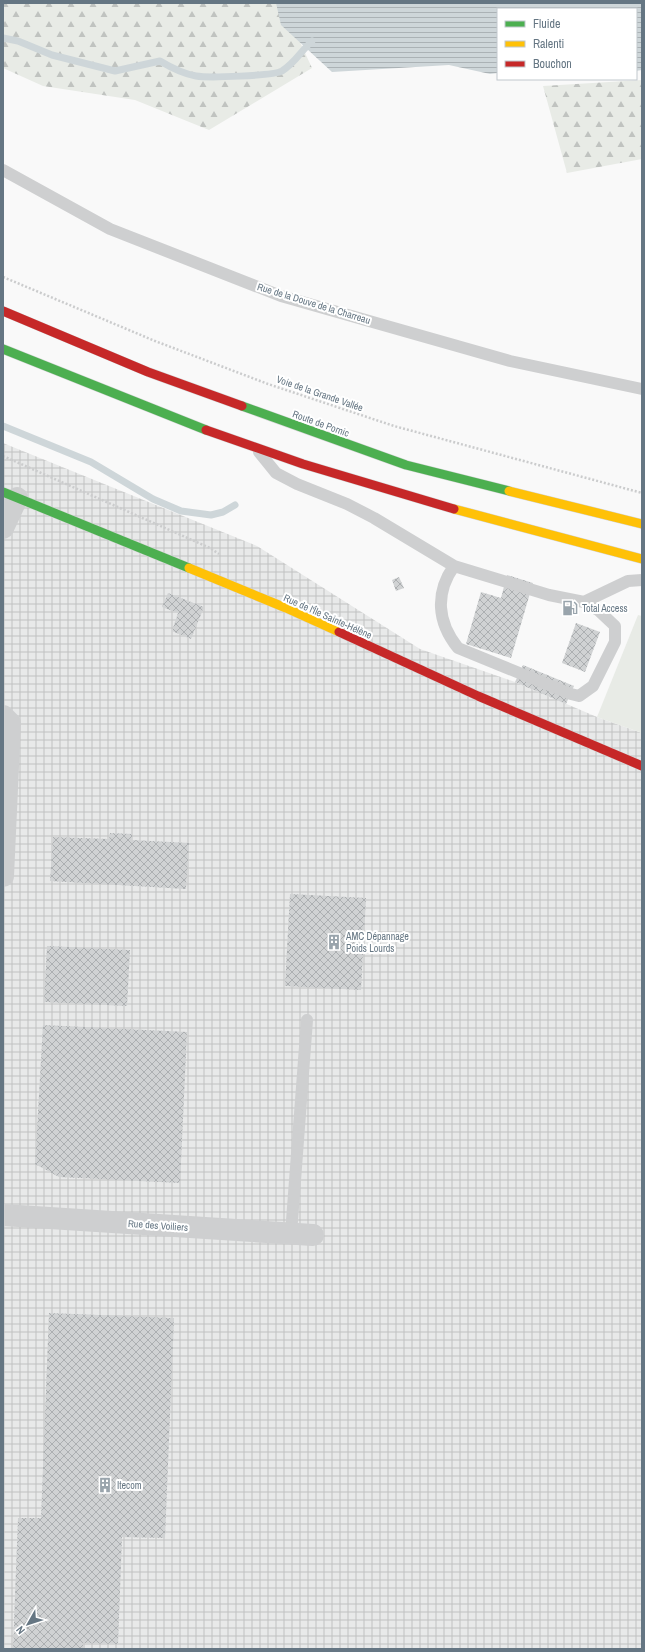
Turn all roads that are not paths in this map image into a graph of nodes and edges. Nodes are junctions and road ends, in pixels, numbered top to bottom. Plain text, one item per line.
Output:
1 (3, 170) edge
2 (3, 311) edge
3 (3, 349) edge
4 (642, 389) edge
5 (256, 448) junction
6 (10, 495) edge
7 (642, 524) edge
8 (3, 528) edge
9 (642, 559) edge
10 (454, 566) junction
11 (642, 580) edge
12 (584, 602) junction
13 (3, 716) edge
14 (642, 766) edge
15 (3, 876) edge
16 (307, 1020) dead end
17 (3, 1215) edge
18 (302, 1234) joint

1 - 4 lane, Rue de la Douve de la Charreau
2 - 7 main road, Route de Pornic
3 - 5 main road
5 - 9 main road
5 - 10 lane
6 - 8 street
6 - 14 main road, Rue de l'Île Sainte-Hélène
10 - 12 lane
10 - 12 lane
11 - 12 lane
13 - 15 street
16 - 18 lane
17 - 18 street, Rue des Voiliers

